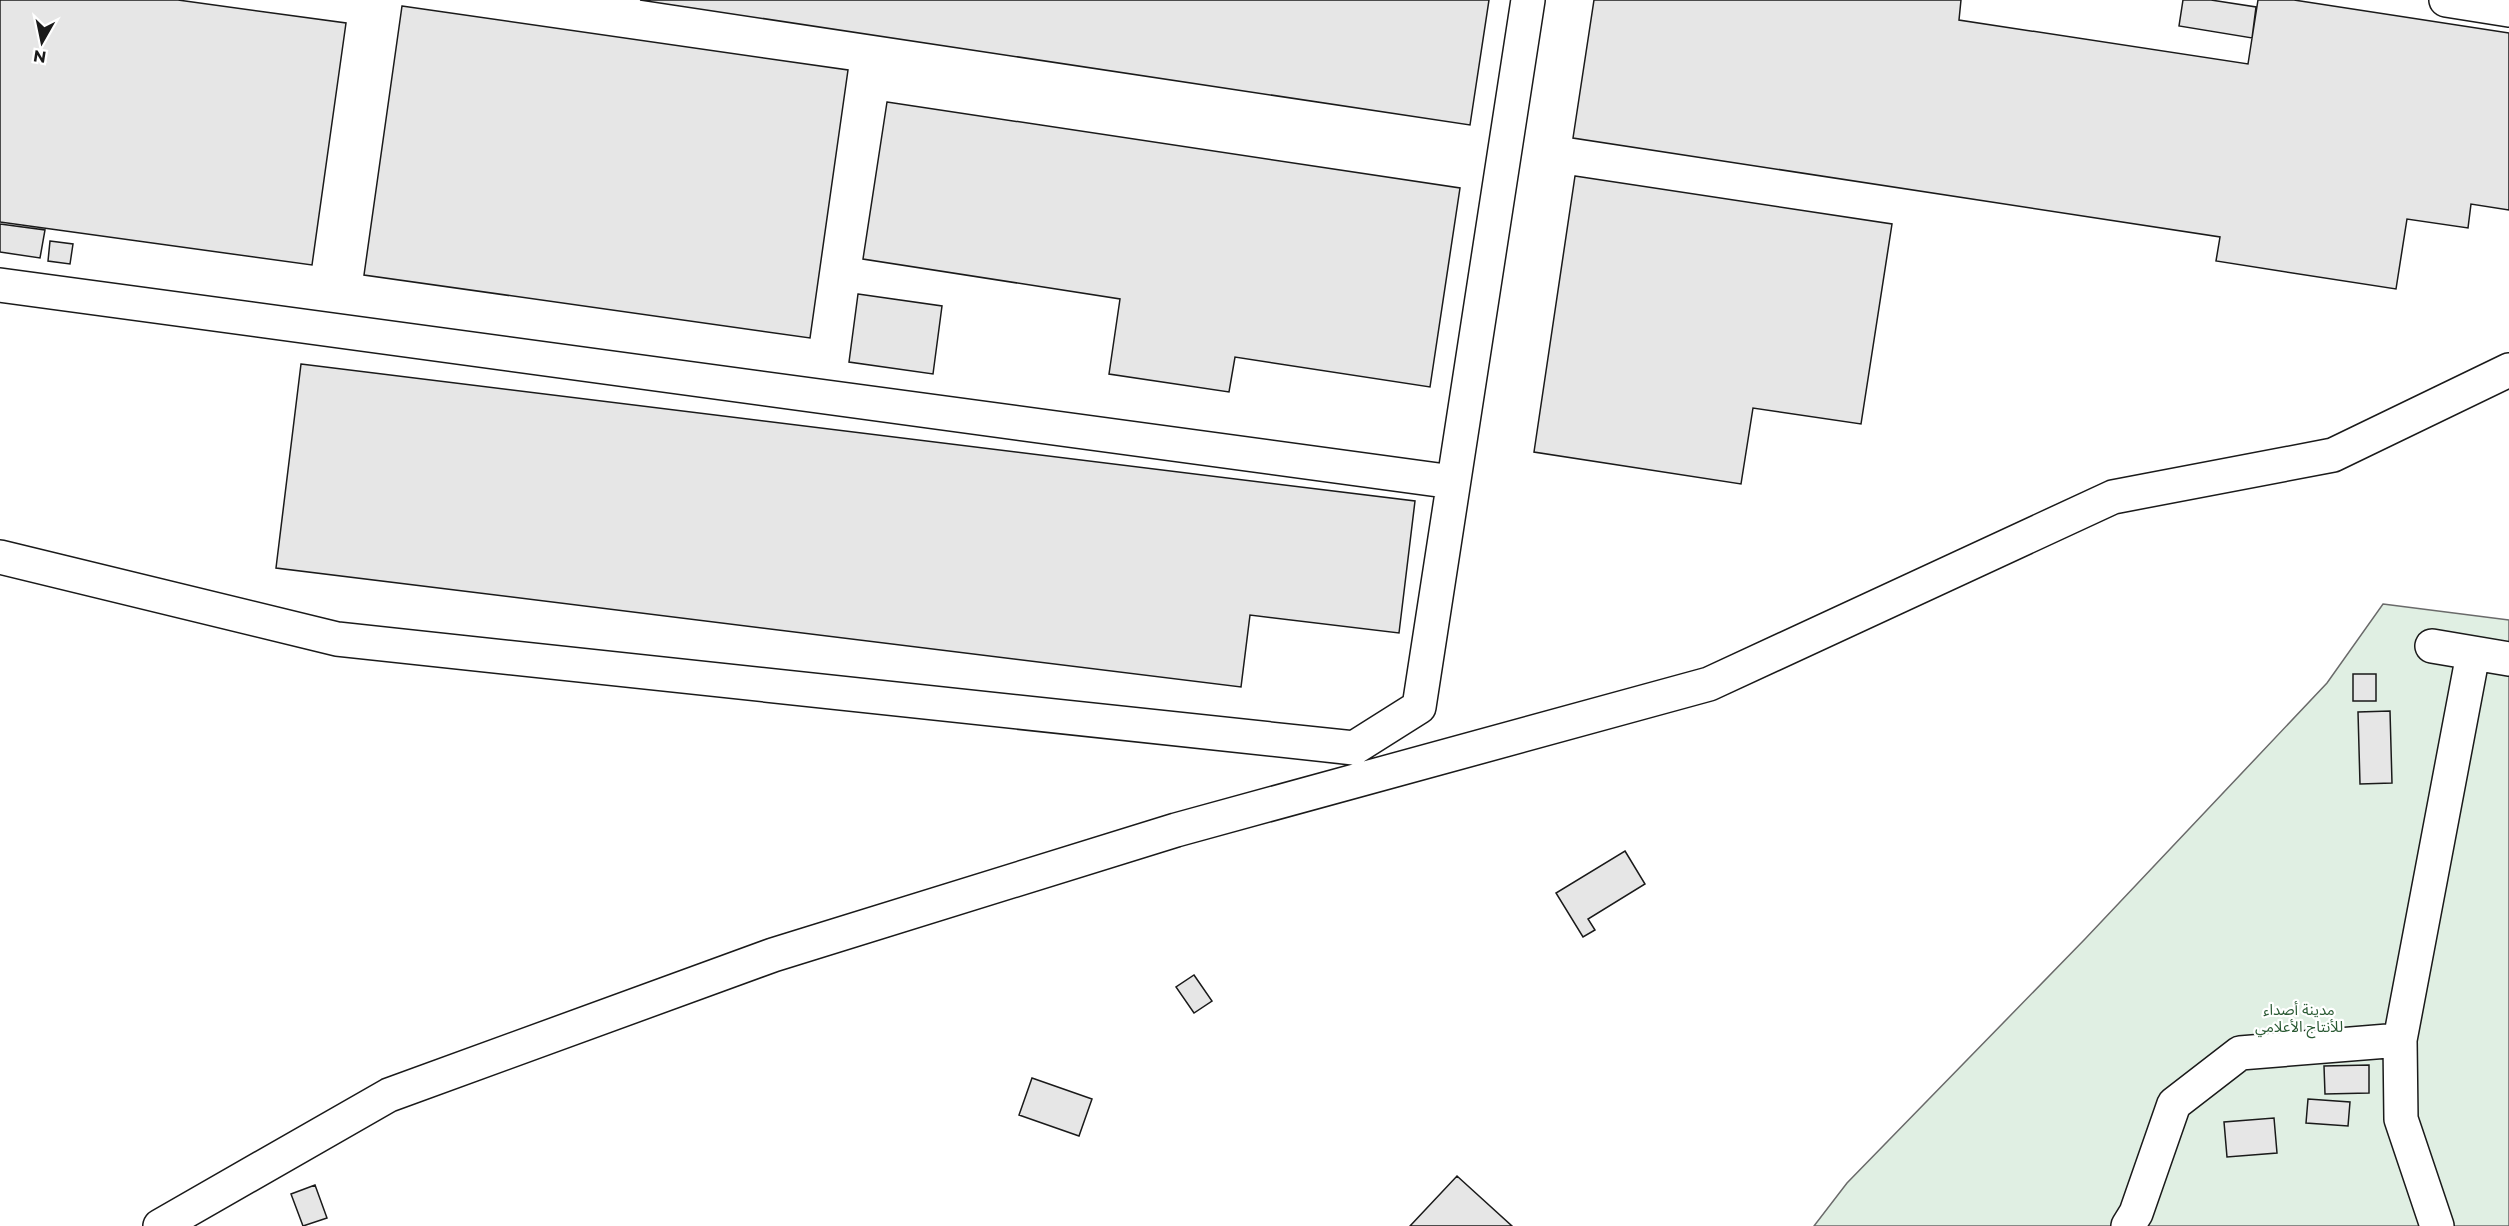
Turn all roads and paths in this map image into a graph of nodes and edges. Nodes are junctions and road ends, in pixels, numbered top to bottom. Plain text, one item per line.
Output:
1 (1528, 0) edge
2 (2446, 0) edge
3 (2509, 10) edge
4 (0, 285) edge
5 (2509, 370) edge
6 (1453, 482) junction
7 (0, 557) edge
8 (2432, 646) dead end
9 (2473, 654) junction
10 (2509, 659) edge
11 (2400, 1040) junction
12 (160, 1226) edge
13 (2128, 1226) edge
14 (2437, 1226) edge

1 - 6 street
2 - 3 street
4 - 6 street
5 - 12 street
6 - 7 street
8 - 9 street
9 - 10 street
9 - 11 street
11 - 13 street
11 - 14 street

